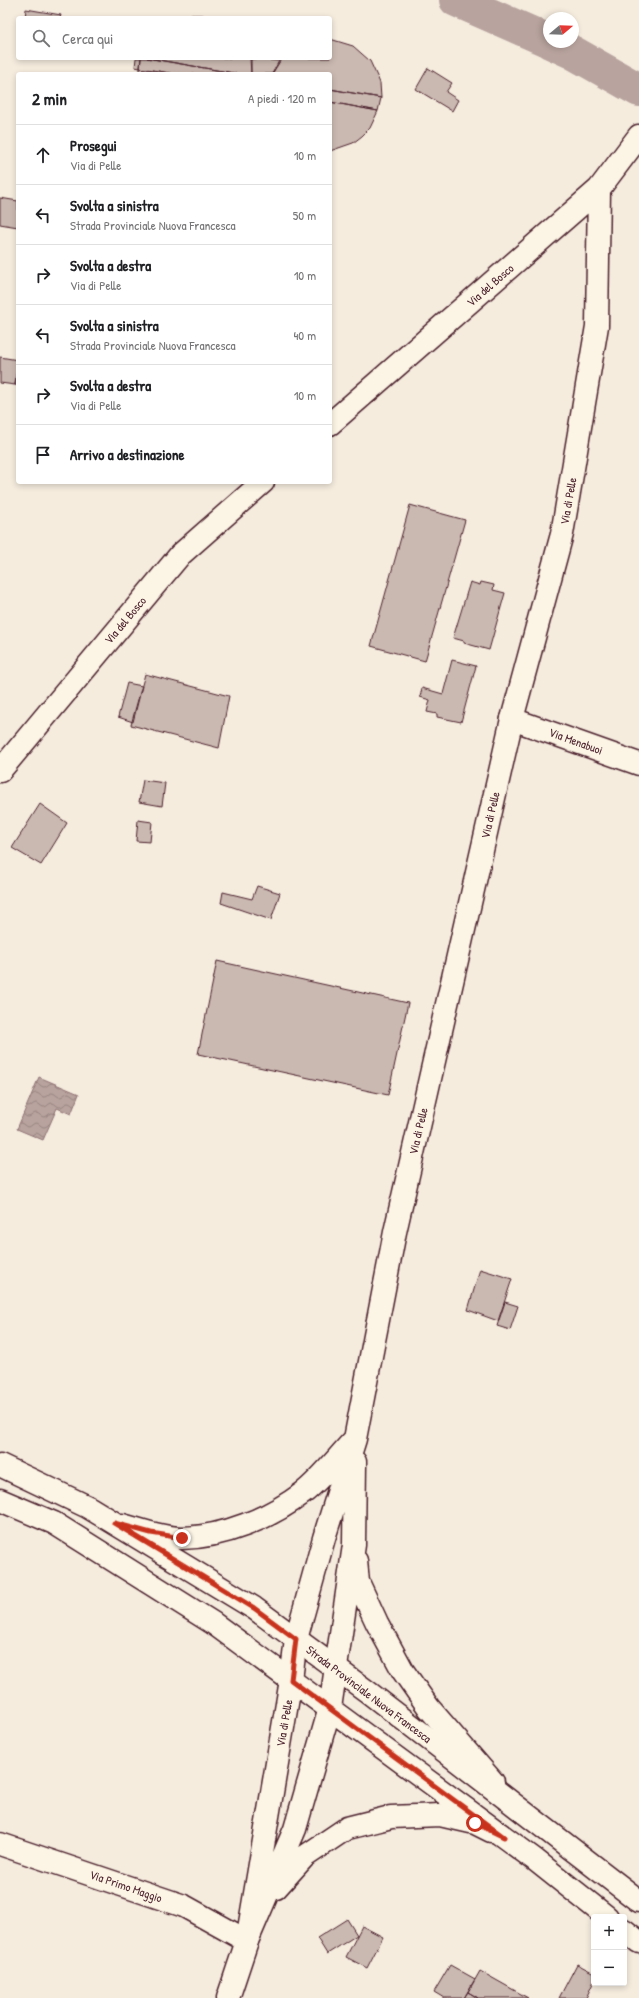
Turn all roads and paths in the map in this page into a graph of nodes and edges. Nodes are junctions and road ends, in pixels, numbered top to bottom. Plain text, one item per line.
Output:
1 (639, 136) edge
2 (599, 189) junction
3 (332, 422) edge
4 (261, 484) edge
5 (512, 719) junction
6 (639, 764) edge
7 (0, 771) edge
8 (355, 1439) junction
9 (0, 1465) edge
10 (0, 1500) edge
11 (114, 1523) junction
12 (354, 1545) junction
13 (296, 1639) junction
14 (335, 1668) junction
15 (291, 1680) junction
16 (330, 1708) junction
17 (508, 1800) junction
18 (504, 1837) junction
19 (0, 1844) edge
20 (264, 1900) junction
21 (639, 1901) edge
22 (604, 1914) edge
23 (627, 1932) edge
24 (247, 1941) junction
25 (639, 1942) edge
26 (228, 1998) edge

1 - 2 street, Via del Bosco
2 - 3 street, Via del Bosco
2 - 5 street, Via di Pelle
4 - 7 street, Via del Bosco
5 - 6 street, Via Menabuoi
5 - 8 street, Via di Pelle
8 - 11 street
8 - 12 street, Via di Pelle
8 - 13 street, Via di Pelle
9 - 11 street, Strada Provinciale Nuova Francesca
10 - 15 street
11 - 13 street, Strada Provinciale Nuova Francesca
12 - 14 street, Via di Pelle
12 - 17 street, Via di Pelle
13 - 14 street, Strada Provinciale Nuova Francesca
13 - 15 street, Via di Pelle
14 - 16 street, Via di Pelle
14 - 17 street, Strada Provinciale Nuova Francesca
15 - 16 street
15 - 24 street, Via di Pelle
16 - 18 street
16 - 20 street, Via di Pelle
17 - 21 street, Strada Provinciale Nuova Francesca
18 - 20 street, Via di Pelle
18 - 22 street
19 - 24 street, Via Primo Maggio
20 - 24 street, Via di Pelle
23 - 25 street
24 - 26 street, Via di Pelle

